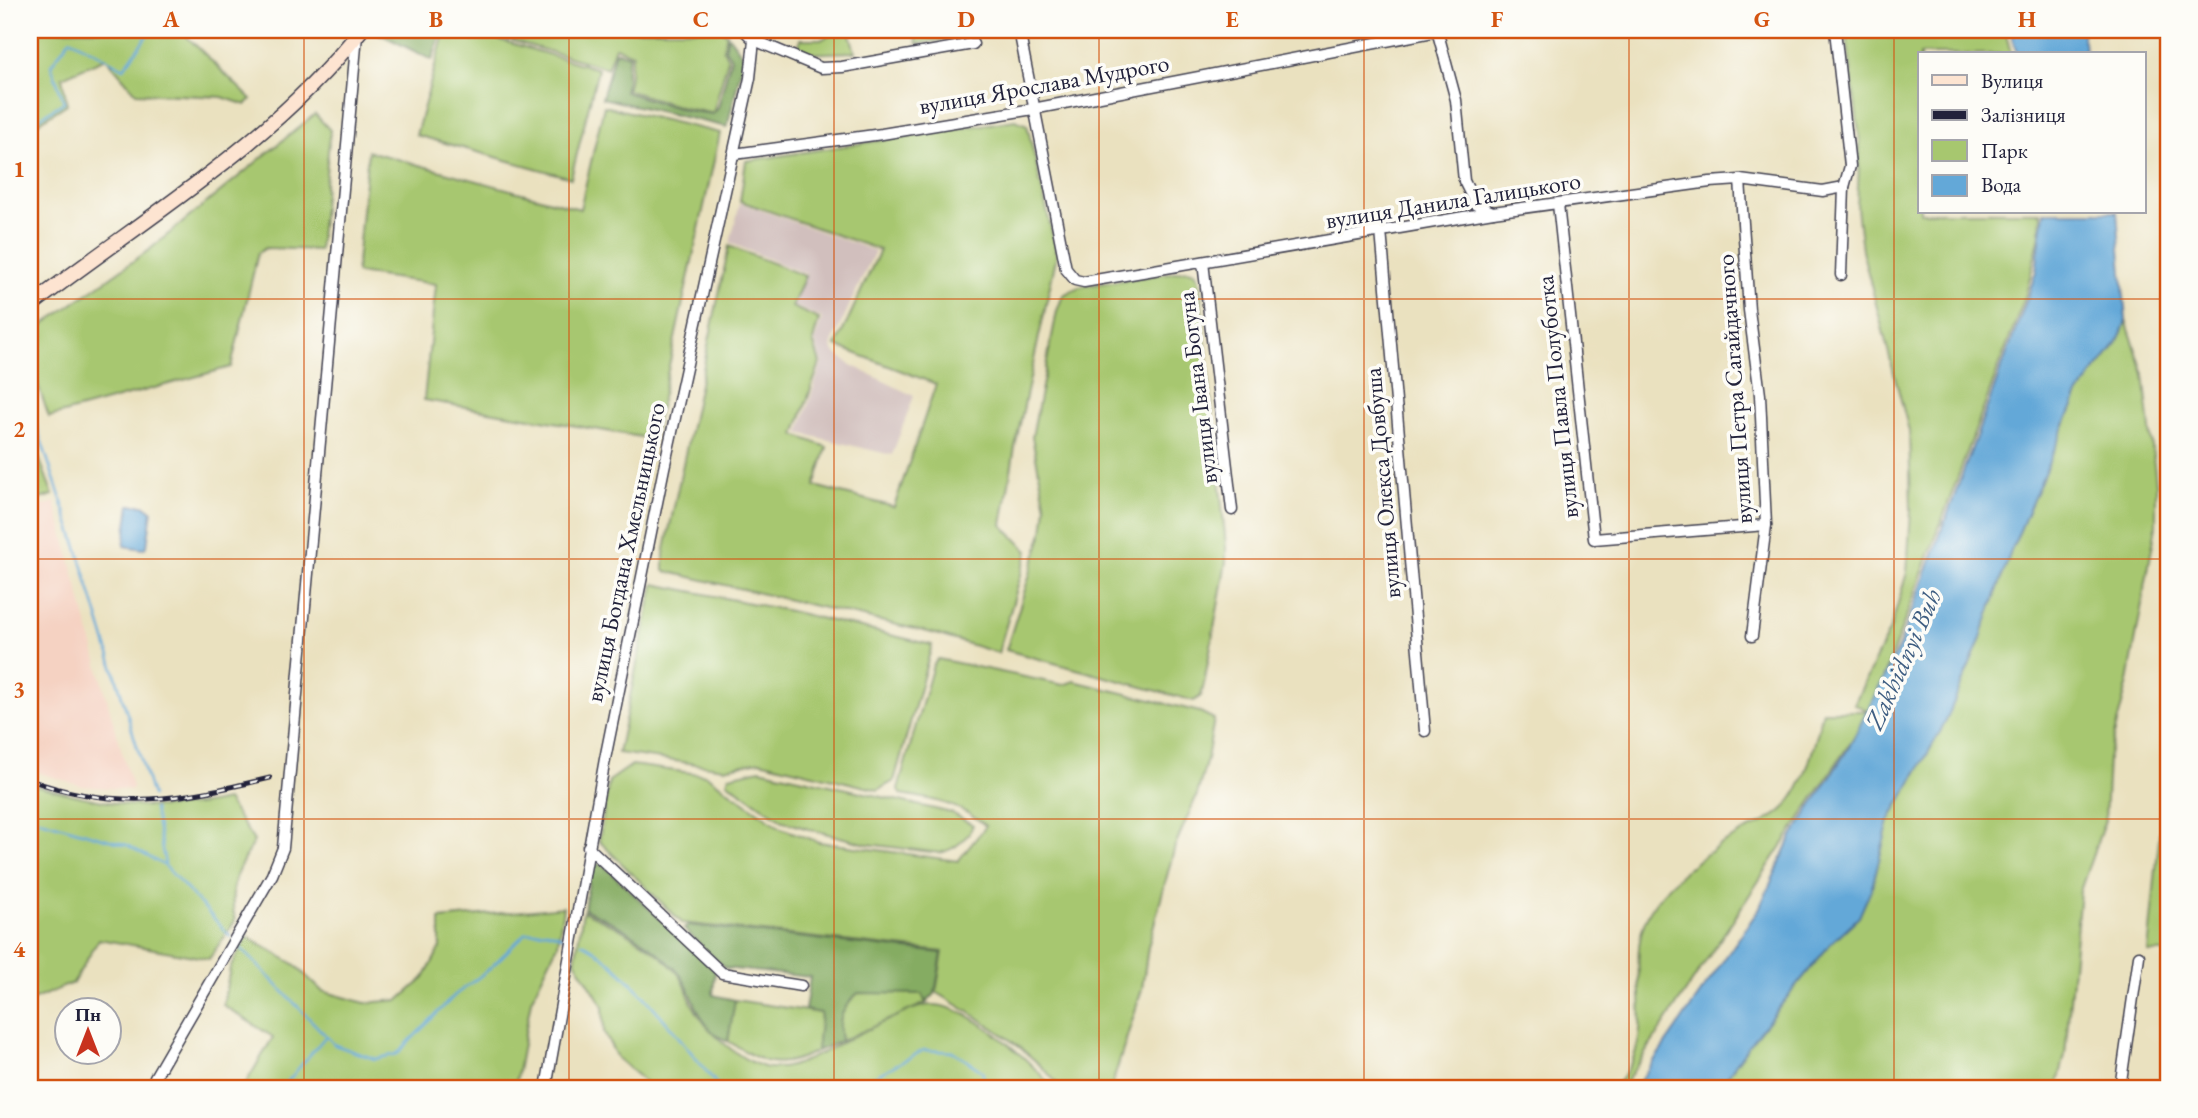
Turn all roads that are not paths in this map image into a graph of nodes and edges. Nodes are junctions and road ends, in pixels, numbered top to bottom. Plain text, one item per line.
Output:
1 (744, 30) edge
2 (1019, 30) edge
3 (1437, 30) edge
4 (1443, 30) edge
5 (1835, 30) edge
6 (359, 32) edge
7 (754, 40) junction
8 (973, 44) dead end
9 (1033, 109) junction
10 (734, 153) junction
11 (1740, 180) junction
12 (1844, 187) junction
13 (1558, 204) junction
14 (1493, 212) junction
15 (1381, 231) junction
16 (1203, 262) junction
17 (1841, 275) dead end
18 (30, 306) edge
19 (1232, 510) dead end
20 (1766, 526) junction
21 (1752, 636) dead end
22 (1425, 731) dead end
23 (588, 848) junction
24 (2139, 956) dead end
25 (801, 986) dead end
26 (152, 1088) edge
27 (546, 1088) edge
28 (2120, 1088) edge

1 - 7 street
2 - 9 street
3 - 4 street, вулиця Ярослава Мудрого
3 - 9 street, вулиця Ярослава Мудрого
3 - 14 street
5 - 12 street
6 - 18 street
6 - 26 street
7 - 8 street
7 - 10 street, вулиця Богдана Хмельницького
9 - 10 street, вулиця Ярослава Мудрого
9 - 16 street, вулиця Данила Галицького
10 - 23 street, вулиця Богдана Хмельницького
11 - 12 street, вулиця Данила Галицького
11 - 13 street, вулиця Данила Галицького
11 - 20 street, вулиця Петра Сагайдачного
12 - 17 street
13 - 14 street, вулиця Данила Галицького
13 - 20 street, вулиця Павла Полуботка
14 - 15 street, вулиця Данила Галицького
15 - 16 street, вулиця Данила Галицького
15 - 22 street, вулиця Олекса Довбуша
16 - 19 street, вулиця Івана Богуна
20 - 21 street, вулиця Петра Сагайдачного
23 - 25 street
23 - 27 street, вулиця Богдана Хмельницького
24 - 28 street

